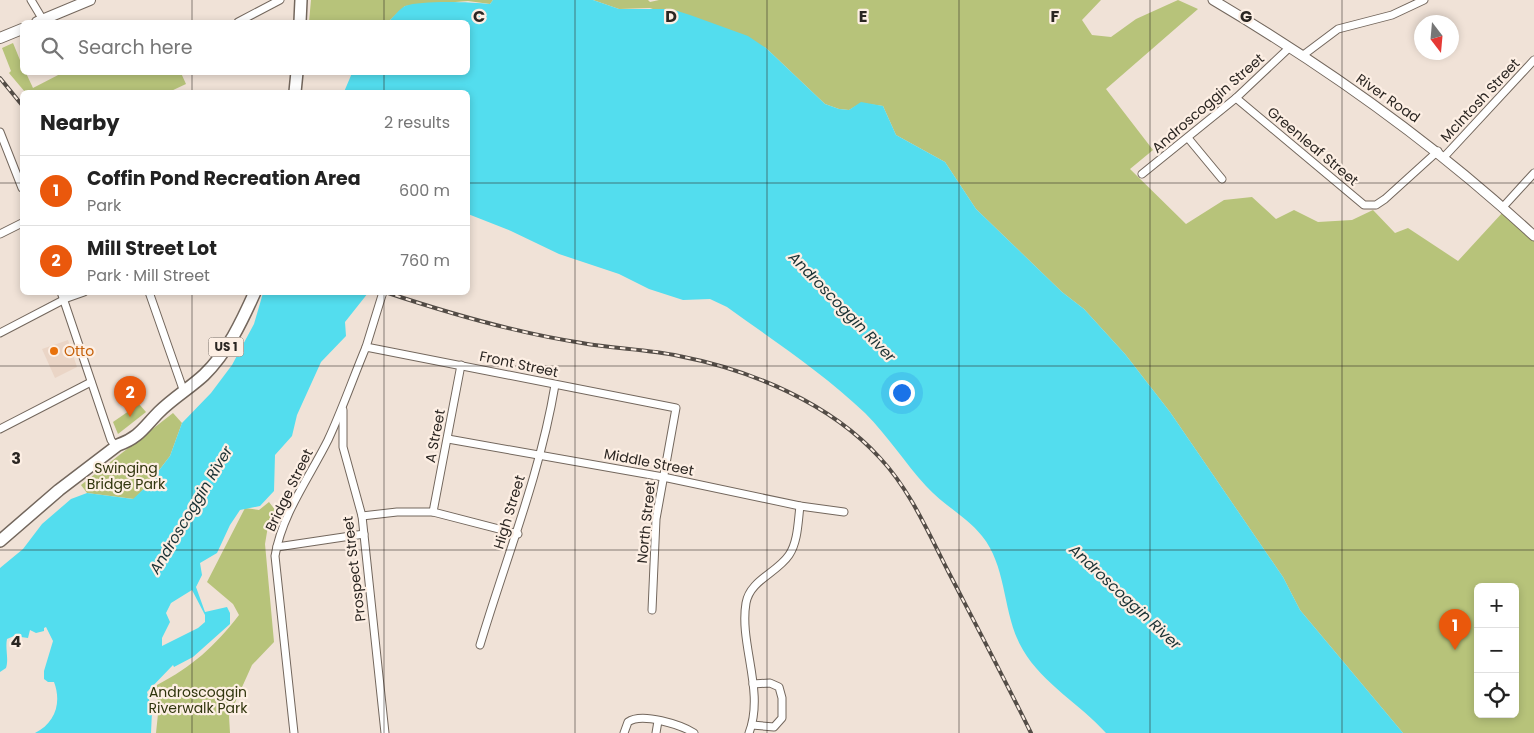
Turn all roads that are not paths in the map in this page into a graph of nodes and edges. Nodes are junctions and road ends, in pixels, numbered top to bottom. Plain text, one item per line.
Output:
1 (31, 0) edge
2 (90, 0) edge
3 (280, 0) edge
4 (301, 0) edge
5 (1215, 0) edge
6 (1424, 0) edge
7 (40, 20) edge
8 (42, 20) edge
9 (242, 20) edge
10 (300, 20) edge
11 (20, 30) edge
12 (0, 38) edge
13 (1290, 48) junction
14 (1302, 56) junction
15 (1534, 60) edge
16 (297, 75) edge
17 (295, 90) edge
18 (1236, 98) junction
19 (0, 132) edge
20 (1188, 138) junction
21 (2, 144) edge
22 (1441, 154) junction
23 (1534, 173) edge
24 (1142, 174) dead end
25 (1222, 179) dead end
26 (20, 184) edge
27 (1376, 205) joint
28 (1503, 207) junction
29 (20, 224) edge
30 (0, 234) edge
31 (1534, 236) edge
32 (61, 295) edge
33 (77, 295) edge
34 (150, 295) edge
35 (253, 295) edge
36 (382, 295) edge
37 (64, 301) junction
38 (0, 333) edge
39 (366, 347) junction
40 (461, 365) junction
41 (91, 382) junction
42 (555, 385) junction
43 (184, 392) junction
44 (343, 405) junction
45 (676, 408) joint
46 (0, 429) edge
47 (448, 439) junction
48 (117, 446) junction
49 (540, 455) junction
50 (663, 477) junction
51 (800, 506) junction
52 (433, 512) junction
53 (844, 512) dead end
54 (362, 516) junction
55 (364, 534) junction
56 (518, 534) junction
57 (0, 541) edge
58 (277, 547) junction
59 (652, 610) dead end
60 (480, 645) dead end
61 (753, 684) junction
62 (658, 721) junction
63 (752, 725) junction
64 (294, 733) edge
65 (385, 733) edge
66 (624, 733) edge
67 (656, 733) edge
68 (694, 733) edge
69 (749, 733) edge

1 - 7 street
2 - 8 main road
3 - 9 street
4 - 10 highway
5 - 13 street, River Road
6 - 14 street
11 - 12 main road
13 - 14 street, River Road
13 - 18 street, Androscoggin Street
14 - 22 street, River Road
15 - 22 street, McIntosh Street
16 - 17 highway
18 - 20 street, Androscoggin Street
18 - 27 street, Greenleaf Street
19 - 21 street
20 - 24 street, Androscoggin Street
20 - 25 street
21 - 26 street
22 - 27 street, McIntosh Street
22 - 28 street, River Road
23 - 28 street
28 - 31 street, River Road
29 - 30 street
32 - 37 street
33 - 37 street
34 - 43 street
35 - 43 highway, US 1
36 - 39 street
37 - 38 street
37 - 41 street
39 - 40 street, Front Street
39 - 44 street, Bridge Street
40 - 42 street, Front Street
40 - 47 street, A Street
41 - 46 street
41 - 48 street
42 - 45 street, Front Street
42 - 49 street, High Street
43 - 48 highway, US 1
44 - 54 street, Prospect Street
44 - 58 street, Bridge Street
45 - 50 street, North Street
47 - 49 street, Middle Street
47 - 52 street, A Street
48 - 57 highway, US 1
49 - 50 street, Middle Street
49 - 56 street, High Street
50 - 51 street, Middle Street
50 - 59 street, North Street
51 - 53 street, Middle Street
51 - 61 street
52 - 54 street
52 - 56 street
54 - 55 street, Prospect Street
55 - 58 street
55 - 65 street, Prospect Street
56 - 60 street, High Street
58 - 64 street, Bridge Street
61 - 63 street
61 - 63 street
62 - 66 street
62 - 67 street
62 - 68 street
63 - 69 street

